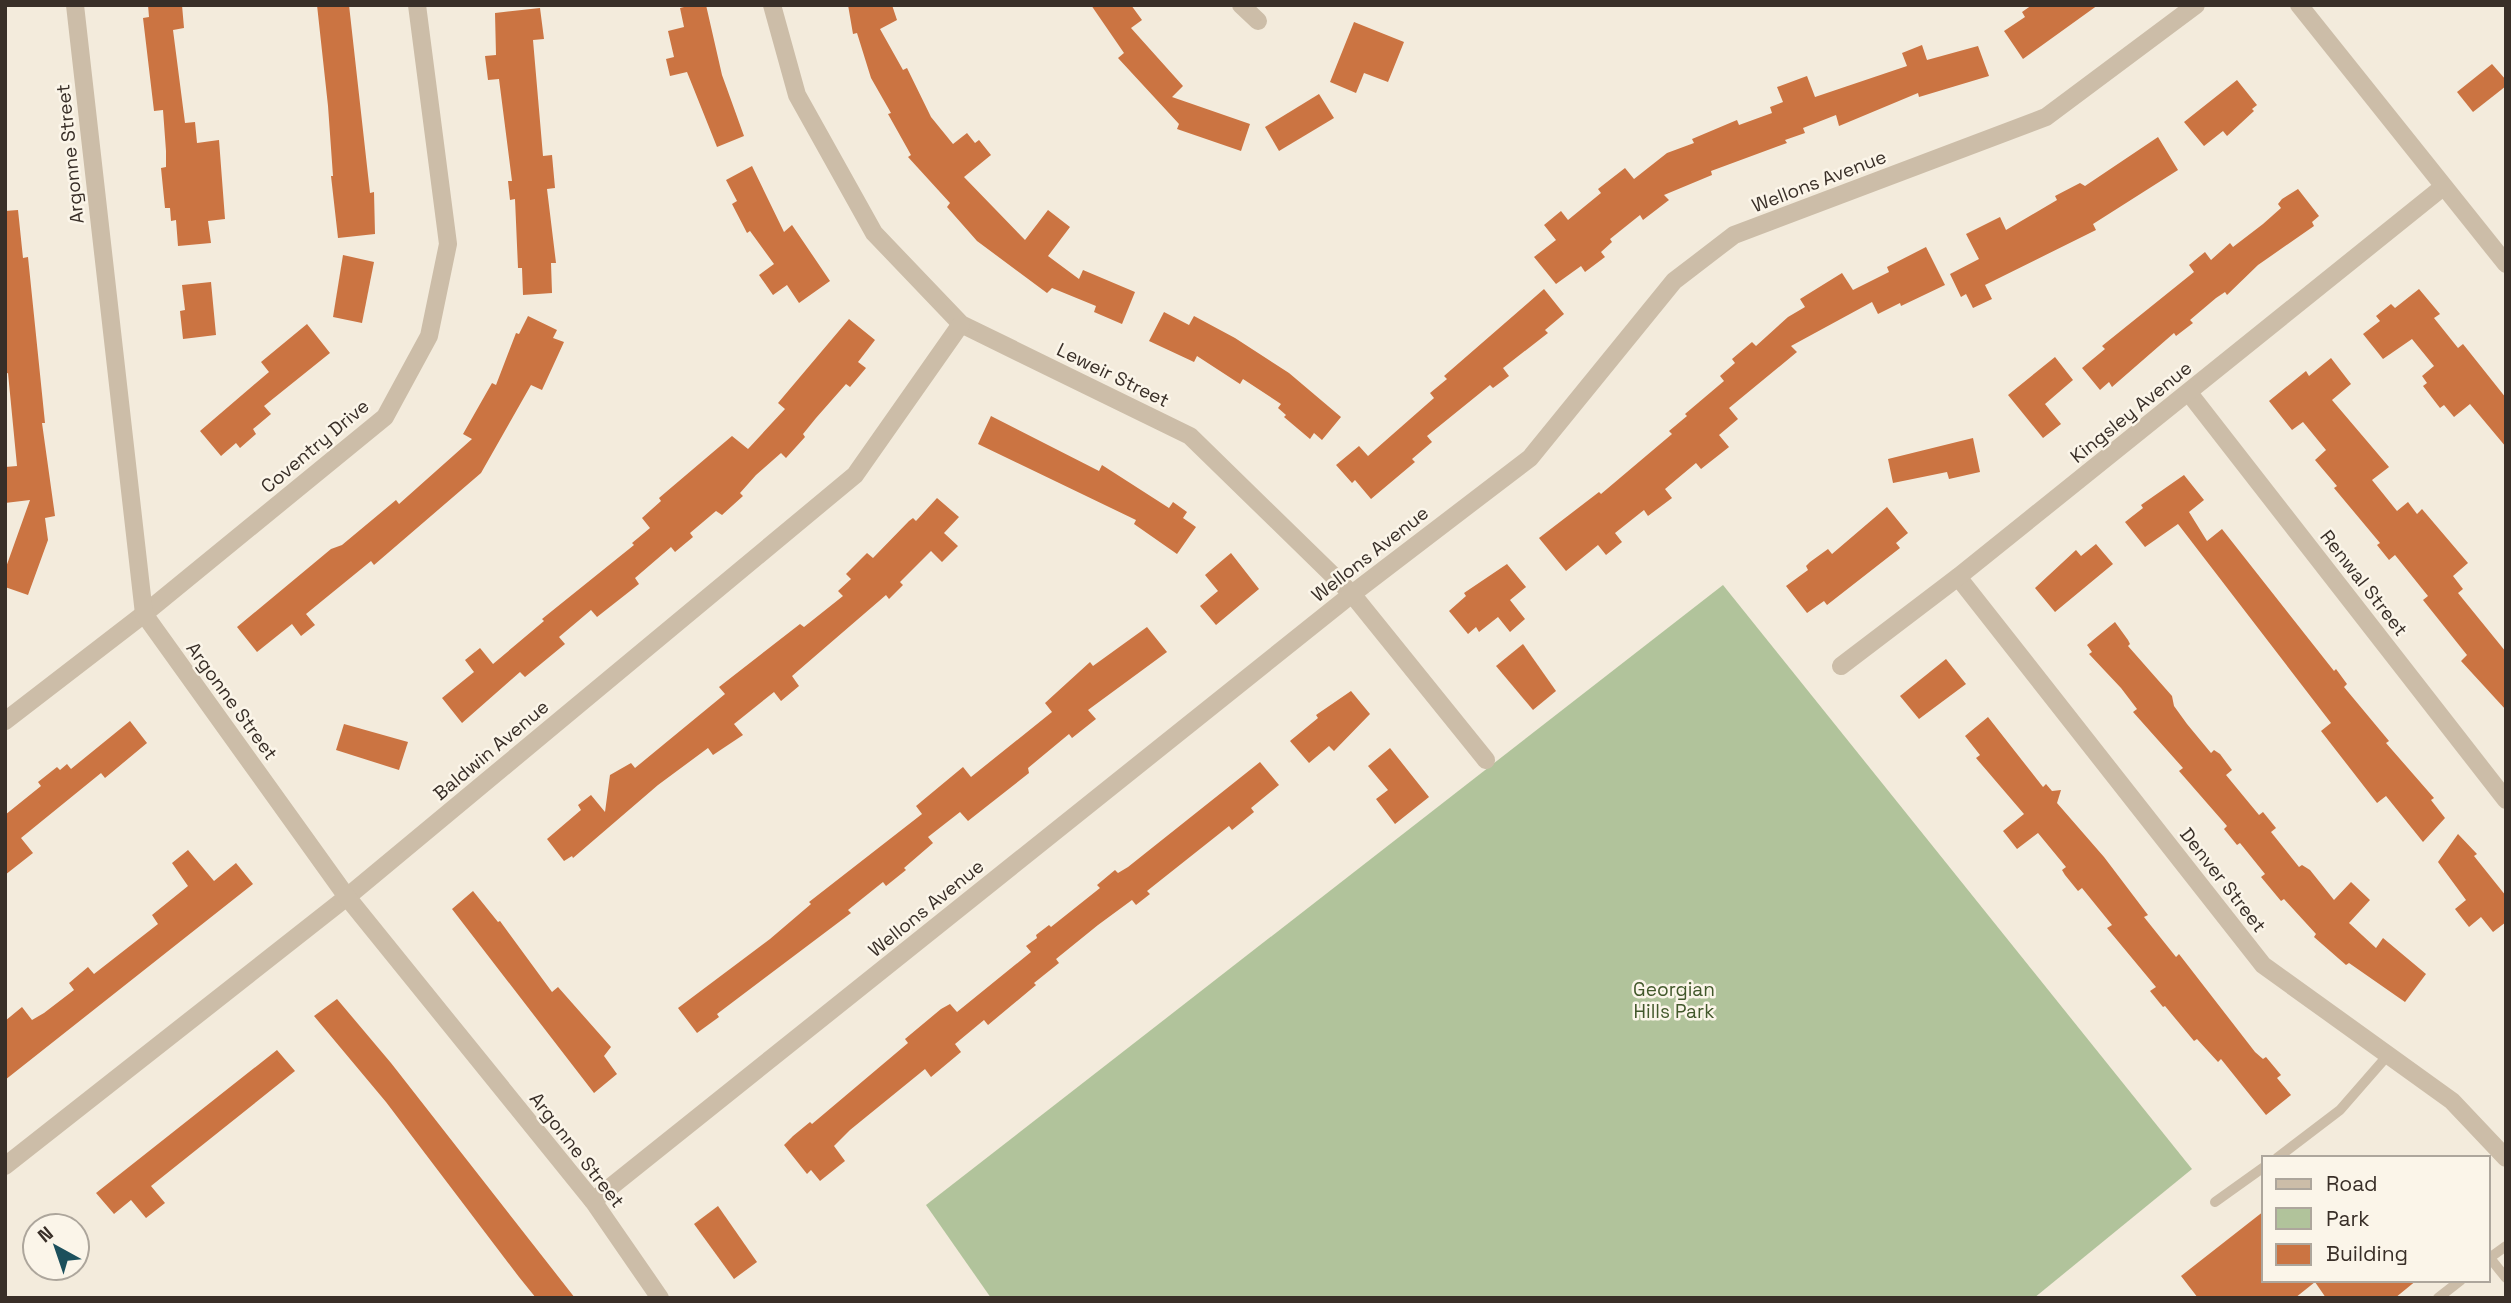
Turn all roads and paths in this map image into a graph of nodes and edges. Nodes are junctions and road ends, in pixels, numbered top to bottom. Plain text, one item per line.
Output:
1 (75, 5) edge
2 (417, 5) edge
3 (772, 5) edge
4 (1241, 5) edge
5 (2196, 5) edge
6 (2299, 5) edge
7 (1258, 21) dead end
8 (2443, 187) junction
9 (2506, 264) edge
10 (961, 324) junction
11 (2189, 393) junction
12 (1958, 577) junction
13 (1352, 594) junction
14 (144, 614) junction
15 (1841, 666) dead end
16 (5, 721) edge
17 (1486, 760) dead end
18 (2506, 800) edge
19 (347, 897) junction
20 (2388, 1055) junction
21 (2280, 1156) edge
22 (2506, 1158) edge
23 (5, 1166) edge
24 (2262, 1168) edge
25 (593, 1201) junction
26 (2215, 1202) dead end
27 (2506, 1246) edge
28 (2490, 1258) edge
29 (2490, 1260) edge
30 (2506, 1278) edge
31 (2458, 1282) edge
32 (660, 1298) edge
33 (2438, 1298) edge

1 - 14 street, Argonne Street
2 - 14 street, Coventry Drive
3 - 10 street, Leweir Street
4 - 7 street
5 - 13 street, Wellons Avenue
6 - 8 street
8 - 9 street
8 - 11 street, Kingsley Avenue
10 - 13 street, Leweir Street
10 - 19 street, Baldwin Avenue
11 - 12 street, Kingsley Avenue
11 - 18 street, Renwal Street
12 - 15 street, Kingsley Avenue
12 - 20 street, Denver Street
13 - 17 street, Leweir Street
13 - 25 street, Wellons Avenue
14 - 16 street, Coventry Drive
14 - 19 street, Argonne Street
19 - 23 street, Baldwin Avenue
19 - 25 street, Argonne Street
20 - 21 lane
20 - 22 street, Denver Street
24 - 26 lane
25 - 32 street, Argonne Street
27 - 28 lane
29 - 30 lane
31 - 33 lane

